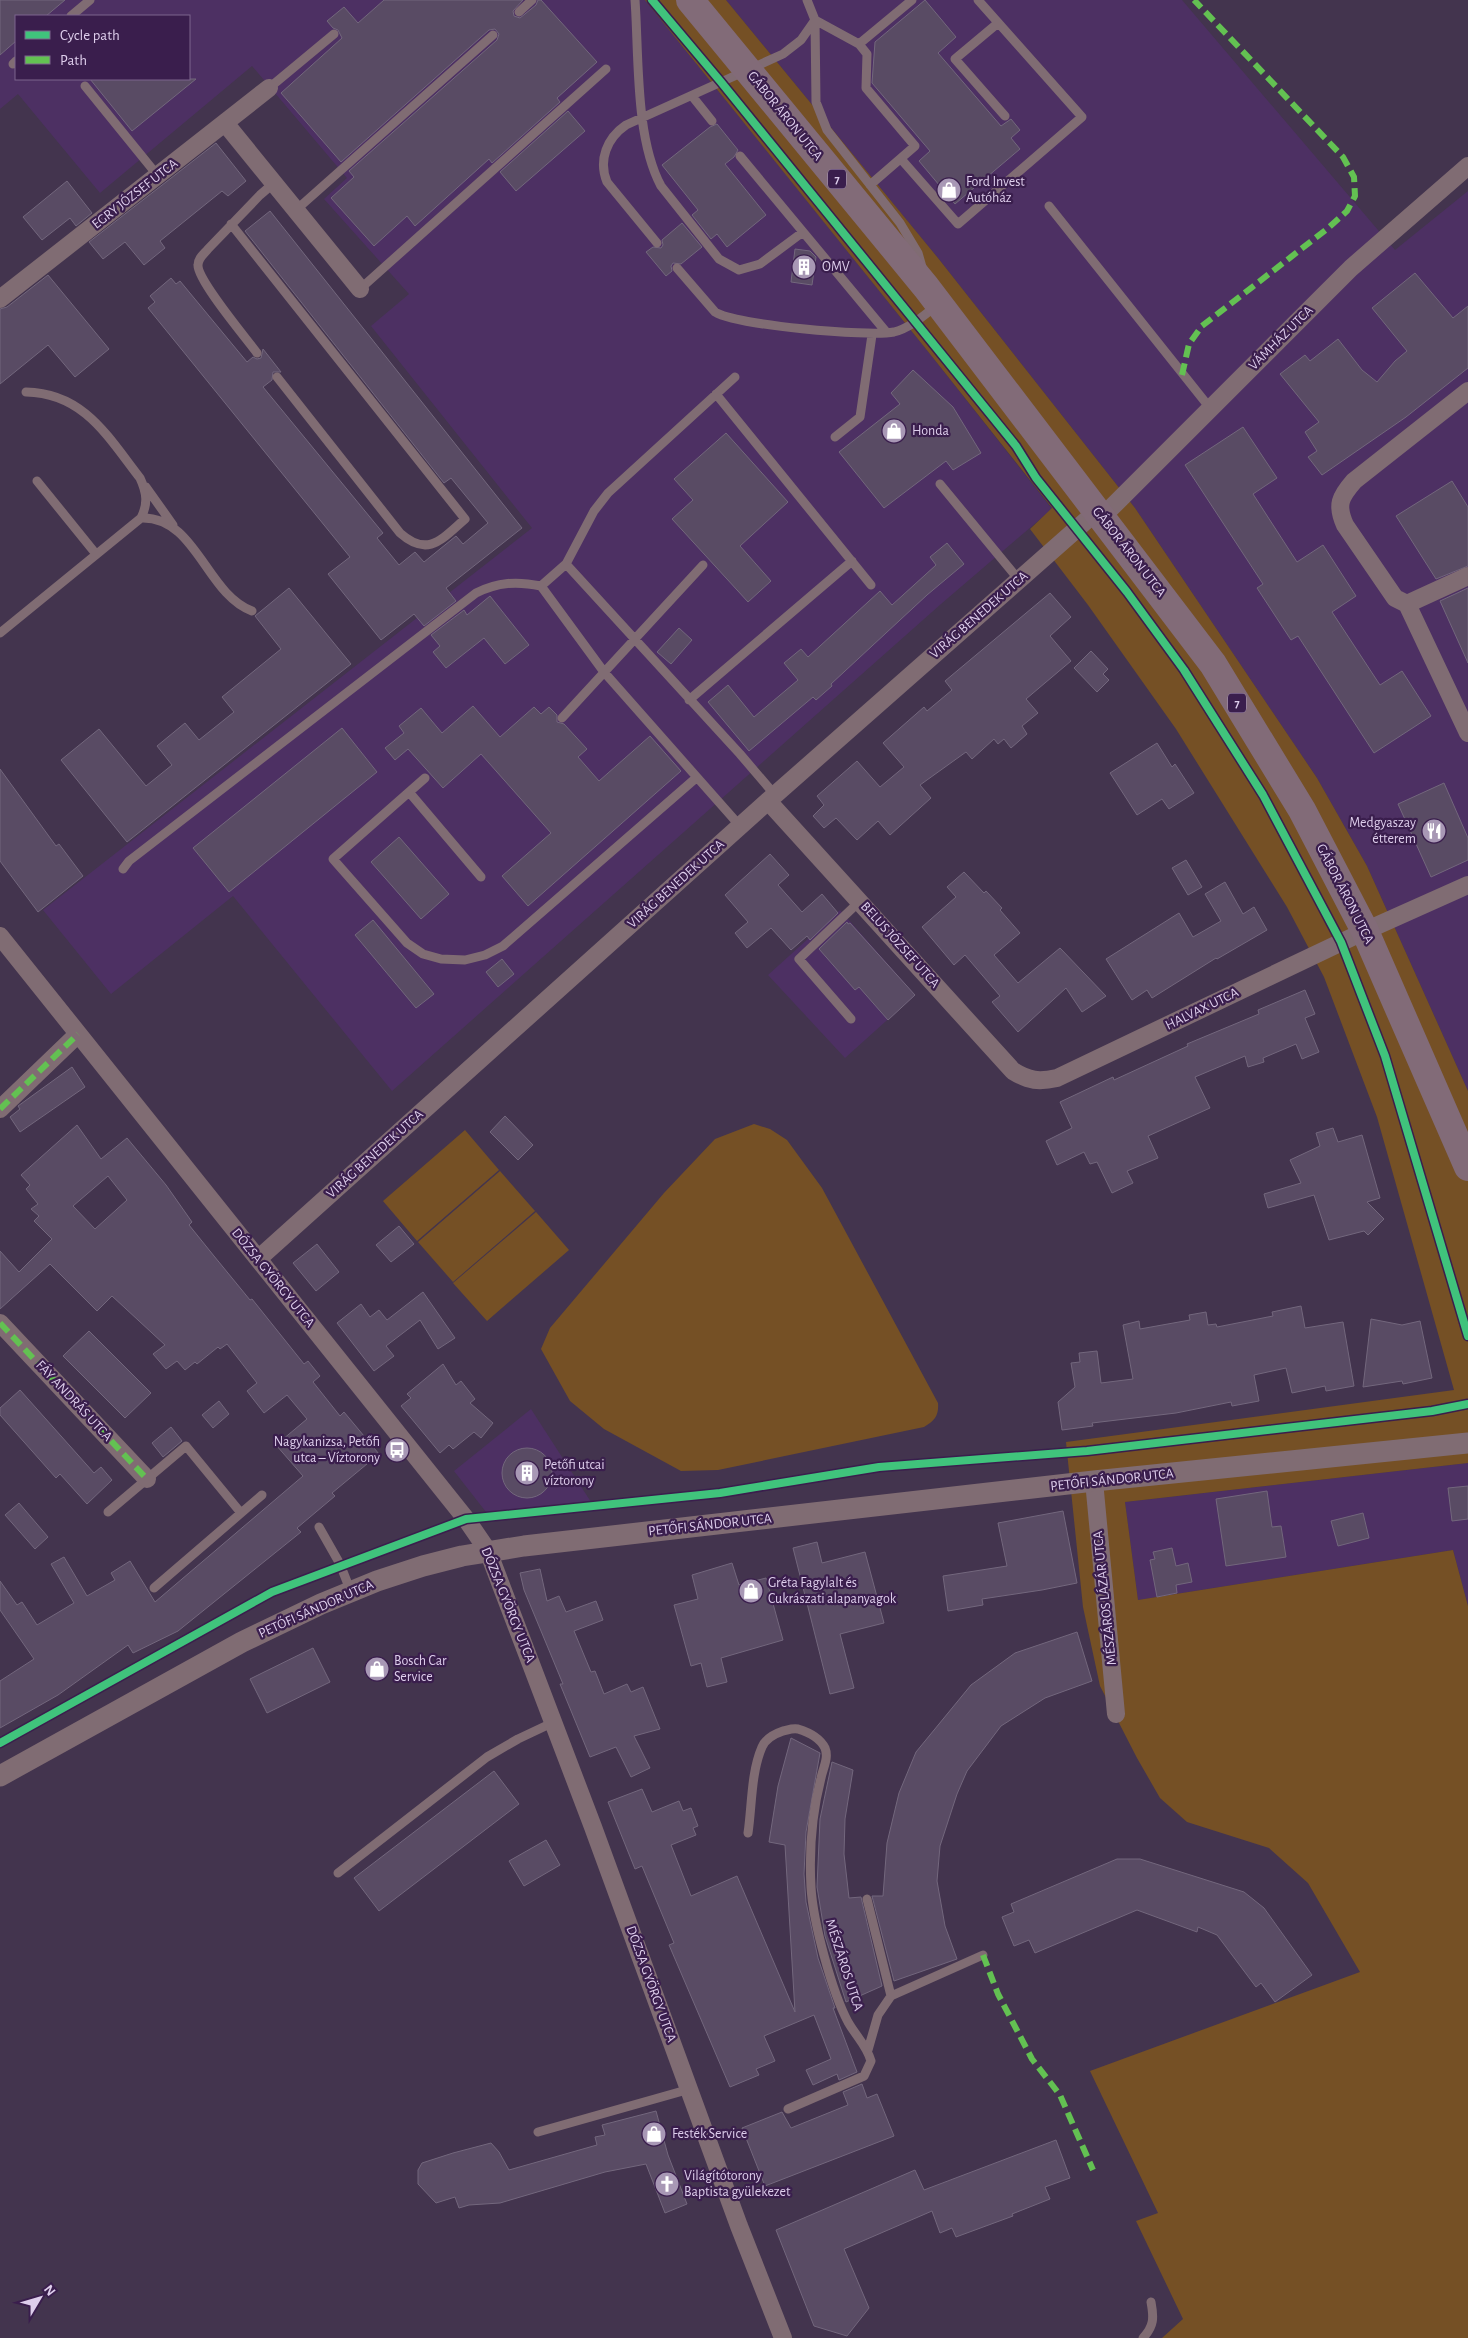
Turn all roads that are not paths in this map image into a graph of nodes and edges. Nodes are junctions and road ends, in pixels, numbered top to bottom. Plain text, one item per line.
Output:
1 (90, 0) edge
2 (532, 0) edge
3 (635, 0) edge
4 (690, 0) edge
5 (807, 0) edge
6 (912, 0) edge
7 (978, 0) edge
8 (519, 12) dead end
9 (72, 15) edge
10 (815, 20) junction
11 (998, 23) junction
12 (334, 34) dead end
13 (493, 35) dead end
14 (859, 44) junction
15 (606, 69) dead end
16 (748, 70) junction
17 (85, 86) dead end
18 (269, 88) joint
19 (692, 96) junction
20 (1005, 116) dead end
21 (642, 118) junction
22 (712, 121) dead end
23 (225, 123) junction
24 (740, 156) dead end
25 (901, 159) junction
26 (158, 176) junction
27 (1465, 176) edge
28 (274, 183) junction
29 (870, 185) junction
30 (1049, 206) dead end
31 (296, 210) junction
32 (231, 224) junction
33 (803, 232) junction
34 (657, 243) dead end
35 (677, 268) dead end
36 (360, 288) joint
37 (932, 296) junction
38 (0, 299) edge
39 (887, 333) junction
40 (872, 334) junction
41 (257, 353) dead end
42 (276, 377) dead end
43 (735, 377) dead end
44 (1468, 390) edge
45 (26, 392) dead end
46 (716, 394) junction
47 (1210, 408) junction
48 (834, 438) dead end
49 (140, 478) junction
50 (37, 480) dead end
51 (940, 484) dead end
52 (1099, 514) junction
53 (141, 518) junction
54 (175, 527) junction
55 (96, 554) junction
56 (852, 561) junction
57 (566, 564) junction
58 (703, 565) dead end
59 (1468, 576) edge
60 (1019, 580) junction
61 (871, 584) dead end
62 (541, 586) junction
63 (1407, 604) junction
64 (252, 611) dead end
65 (0, 633) edge
66 (634, 640) junction
67 (604, 672) junction
68 (689, 700) junction
69 (562, 718) dead end
70 (1468, 733) edge
71 (425, 778) dead end
72 (696, 778) junction
73 (409, 792) junction
74 (771, 798) junction
75 (740, 826) junction
76 (123, 869) dead end
77 (481, 877) dead end
78 (1468, 885) edge
79 (860, 902) junction
80 (1365, 931) junction
81 (0, 936) edge
82 (851, 1019) dead end
83 (78, 1034) junction
84 (1037, 1082) joint
85 (0, 1109) edge
86 (1468, 1167) edge
87 (258, 1259) junction
88 (0, 1323) edge
89 (1468, 1443) edge
90 (147, 1479) junction
91 (1094, 1481) junction
92 (262, 1495) dead end
93 (108, 1512) dead end
94 (241, 1513) junction
95 (319, 1526) dead end
96 (488, 1551) junction
97 (154, 1588) dead end
98 (351, 1592) junction
99 (1116, 1714) dead end
100 (554, 1722) junction
101 (0, 1776) edge
102 (748, 1833) dead end
103 (338, 1873) dead end
104 (867, 1899) dead end
105 (983, 1955) dead end
106 (891, 1996) junction
107 (868, 2050) junction
108 (690, 2090) junction
109 (788, 2109) dead end
110 (538, 2132) dead end
111 (1151, 2302) dead end
112 (783, 2338) edge
113 (1143, 2338) edge

1 - 9 lane
2 - 8 lane
3 - 21 lane
4 - 16 main road, GÁBOR ÁRON UTCA / 7
5 - 10 lane
6 - 14 lane
7 - 11 lane
10 - 14 lane
10 - 16 lane
10 - 29 lane
11 - 20 lane
11 - 25 lane
12 - 18 lane
13 - 31 lane
14 - 25 lane
15 - 36 lane
16 - 19 lane
16 - 37 main road, GÁBOR ÁRON UTCA / 7
17 - 26 lane
18 - 23 street, EGRY JÓZSEF UTCA
19 - 21 lane
19 - 22 lane
21 - 33 lane
21 - 34 lane
23 - 26 street, EGRY JÓZSEF UTCA
23 - 28 street
24 - 33 lane
25 - 29 lane
26 - 38 street, EGRY JÓZSEF UTCA
27 - 47 street, VÁMHÁZ UTCA
28 - 31 street
28 - 32 lane
29 - 37 lane
30 - 47 lane
31 - 36 street
32 - 41 lane
32 - 42 lane
33 - 39 lane
35 - 40 lane
37 - 39 lane
37 - 52 main road, GÁBOR ÁRON UTCA / 7
39 - 40 lane
40 - 48 lane
43 - 46 lane
44 - 63 street
45 - 49 lane
46 - 56 lane
46 - 57 lane
47 - 52 street, VÁMHÁZ UTCA
49 - 53 lane
49 - 54 lane
50 - 55 lane
51 - 60 lane
52 - 60 street, VIRÁG BENEDEK UTCA
52 - 80 main road, GÁBOR ÁRON UTCA / 7
53 - 54 lane
53 - 55 lane
54 - 64 lane
55 - 65 lane
56 - 61 lane
56 - 68 lane
57 - 62 lane
57 - 66 lane
58 - 66 lane
59 - 63 street
60 - 74 street, VIRÁG BENEDEK UTCA
62 - 67 lane
62 - 76 lane
63 - 70 street
66 - 67 lane
66 - 68 lane
67 - 69 lane
67 - 72 lane
68 - 74 lane
71 - 73 lane
72 - 73 lane
72 - 75 lane
73 - 77 lane
74 - 75 street, VIRÁG BENEDEK UTCA
74 - 79 street, BELUS JÓZSEF UTCA
75 - 87 street, VIRÁG BENEDEK UTCA
78 - 80 street, HALVAX UTCA
79 - 82 lane
79 - 84 street, BELUS JÓZSEF UTCA
80 - 84 street, HALVAX UTCA
80 - 86 main road, GÁBOR ÁRON UTCA / 7
81 - 83 street, DÓZSA GYÖRGY UTCA
83 - 85 street
83 - 87 street, DÓZSA GYÖRGY UTCA
87 - 96 street, DÓZSA GYÖRGY UTCA
88 - 90 street, FÁY ANDRÁS UTCA
89 - 91 street, PETŐFI SÁNDOR UTCA
90 - 93 lane
90 - 94 lane
91 - 96 street, PETŐFI SÁNDOR UTCA
91 - 99 street, MÉSZÁROS LÁZÁR UTCA
92 - 94 lane
94 - 97 lane
95 - 98 lane
96 - 98 street, PETŐFI SÁNDOR UTCA
96 - 100 street, DÓZSA GYÖRGY UTCA
98 - 101 street, PETŐFI SÁNDOR UTCA
100 - 103 lane
100 - 108 street, DÓZSA GYÖRGY UTCA
102 - 107 lane, MÉSZÁROS UTCA
104 - 106 lane
105 - 106 lane
106 - 107 lane, MÉSZÁROS UTCA
107 - 109 lane, MÉSZÁROS UTCA
108 - 110 lane
108 - 112 street, DÓZSA GYÖRGY UTCA
111 - 113 lane

